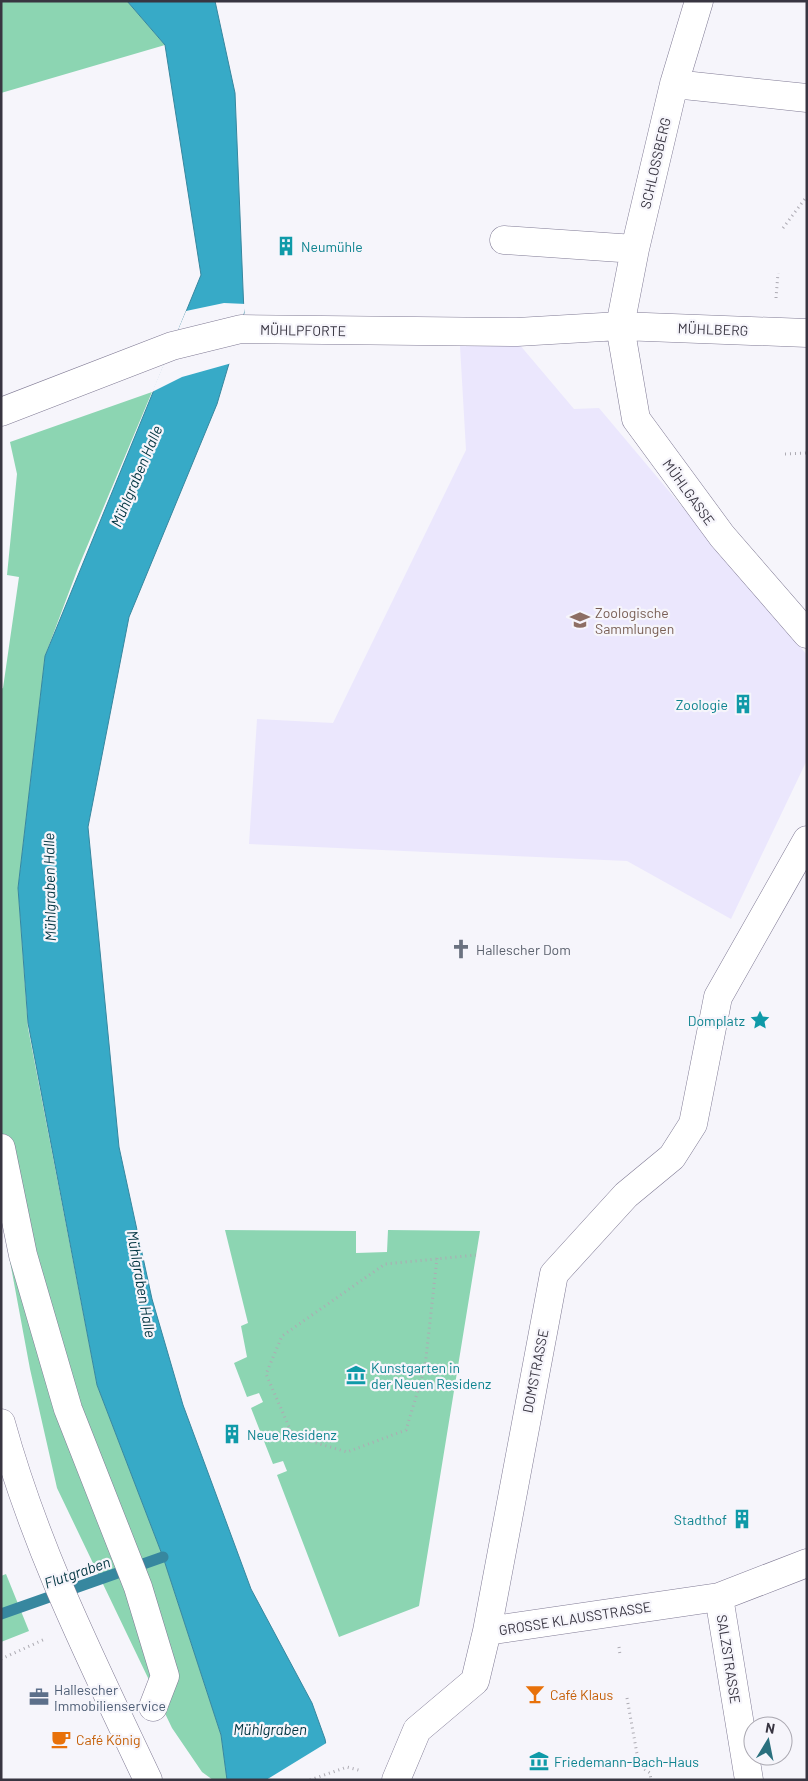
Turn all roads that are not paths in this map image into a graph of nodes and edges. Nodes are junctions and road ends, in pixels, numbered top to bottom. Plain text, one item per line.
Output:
1 (699, 1) edge
2 (674, 84) junction
3 (807, 98) edge
4 (504, 240) dead end
5 (635, 249) junction
6 (620, 326) junction
7 (807, 333) edge
8 (1, 412) edge
9 (807, 634) edge
10 (807, 840) edge
11 (1, 1148) edge
12 (1, 1423) edge
13 (807, 1563) edge
14 (719, 1596) junction
15 (487, 1631) junction
16 (153, 1708) dead end
17 (148, 1780) edge
18 (396, 1780) edge
19 (749, 1780) edge

1 - 2 street, SCHLOSSBERG
2 - 3 street
2 - 5 street, SCHLOSSBERG
4 - 5 street
5 - 6 street, SCHLOSSBERG
6 - 7 street, MÜHLBERG
6 - 8 street, MÜHLPFORTE
6 - 9 street, MÜHLGASSE
10 - 15 street, DOMSTRASSE
11 - 16 street
12 - 17 street
13 - 14 street, GROSSE KLAUSSTRASSE
14 - 15 street, GROSSE KLAUSSTRASSE
14 - 19 street, SALZSTRASSE
15 - 18 street, GROSSE KLAUSSTRASSE

